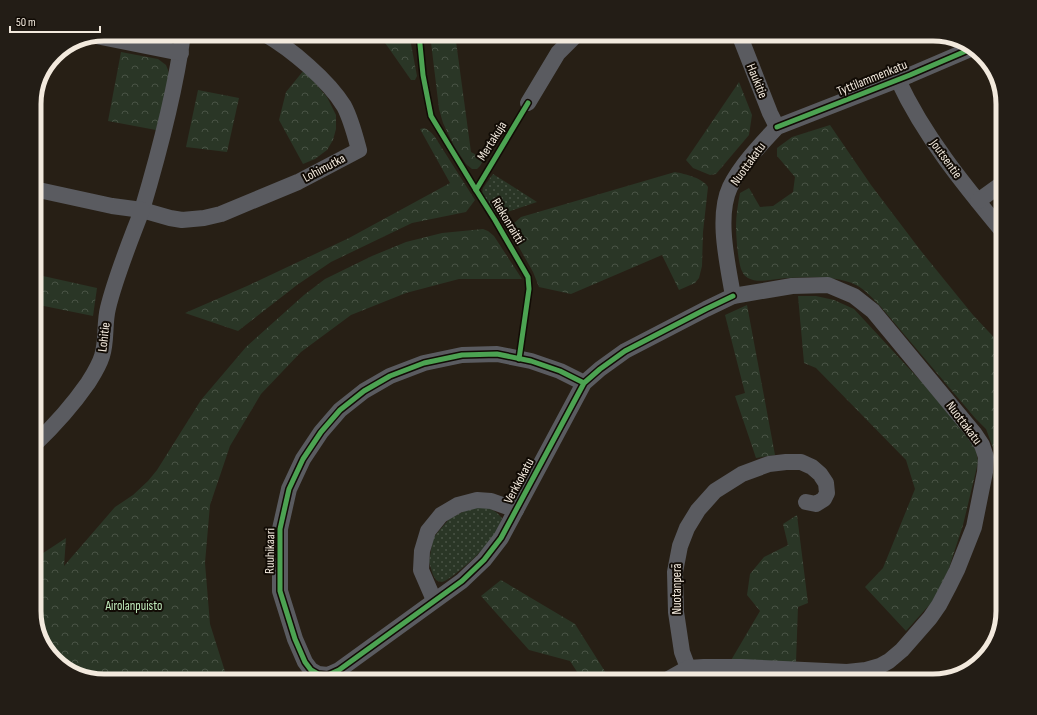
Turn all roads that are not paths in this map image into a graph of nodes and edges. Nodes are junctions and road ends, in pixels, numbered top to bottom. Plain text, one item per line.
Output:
1 (123, 41) edge
2 (182, 41) edge
3 (277, 41) edge
4 (570, 41) edge
5 (742, 41) edge
6 (966, 51) edge
7 (181, 52) junction
8 (898, 80) junction
9 (528, 103) dead end
10 (777, 127) junction
11 (996, 188) edge
12 (41, 191) edge
13 (978, 202) junction
14 (142, 210) junction
15 (996, 224) edge
16 (733, 296) junction
17 (584, 383) junction
18 (41, 438) edge
19 (806, 502) dead end
20 (516, 510) junction
21 (434, 600) junction
22 (688, 668) junction
23 (318, 674) edge
24 (330, 674) edge
25 (677, 674) edge

1 - 7 street
2 - 7 street, Lohitie
3 - 14 street, Lohimutka
4 - 9 street
5 - 10 street, Haukitie
6 - 8 street, Tyttilammenkatu
7 - 14 street, Lohitie
8 - 10 street, Tyttilammenkatu
8 - 13 street, Joutsentie
10 - 16 street, Nuottakatu
11 - 13 street
12 - 14 street
13 - 15 street, Joutsentie
14 - 18 street, Lohitie
16 - 17 street, Verkkokatu
16 - 22 street, Nuottakatu
17 - 20 street, Verkkokatu
17 - 23 street, Ruuhikaari
19 - 22 street, Nuotanperä
20 - 21 street, Verkkokatu
20 - 21 street, Verkkokatu
21 - 24 street, Verkkokatu
22 - 25 street, Nuottakatu

